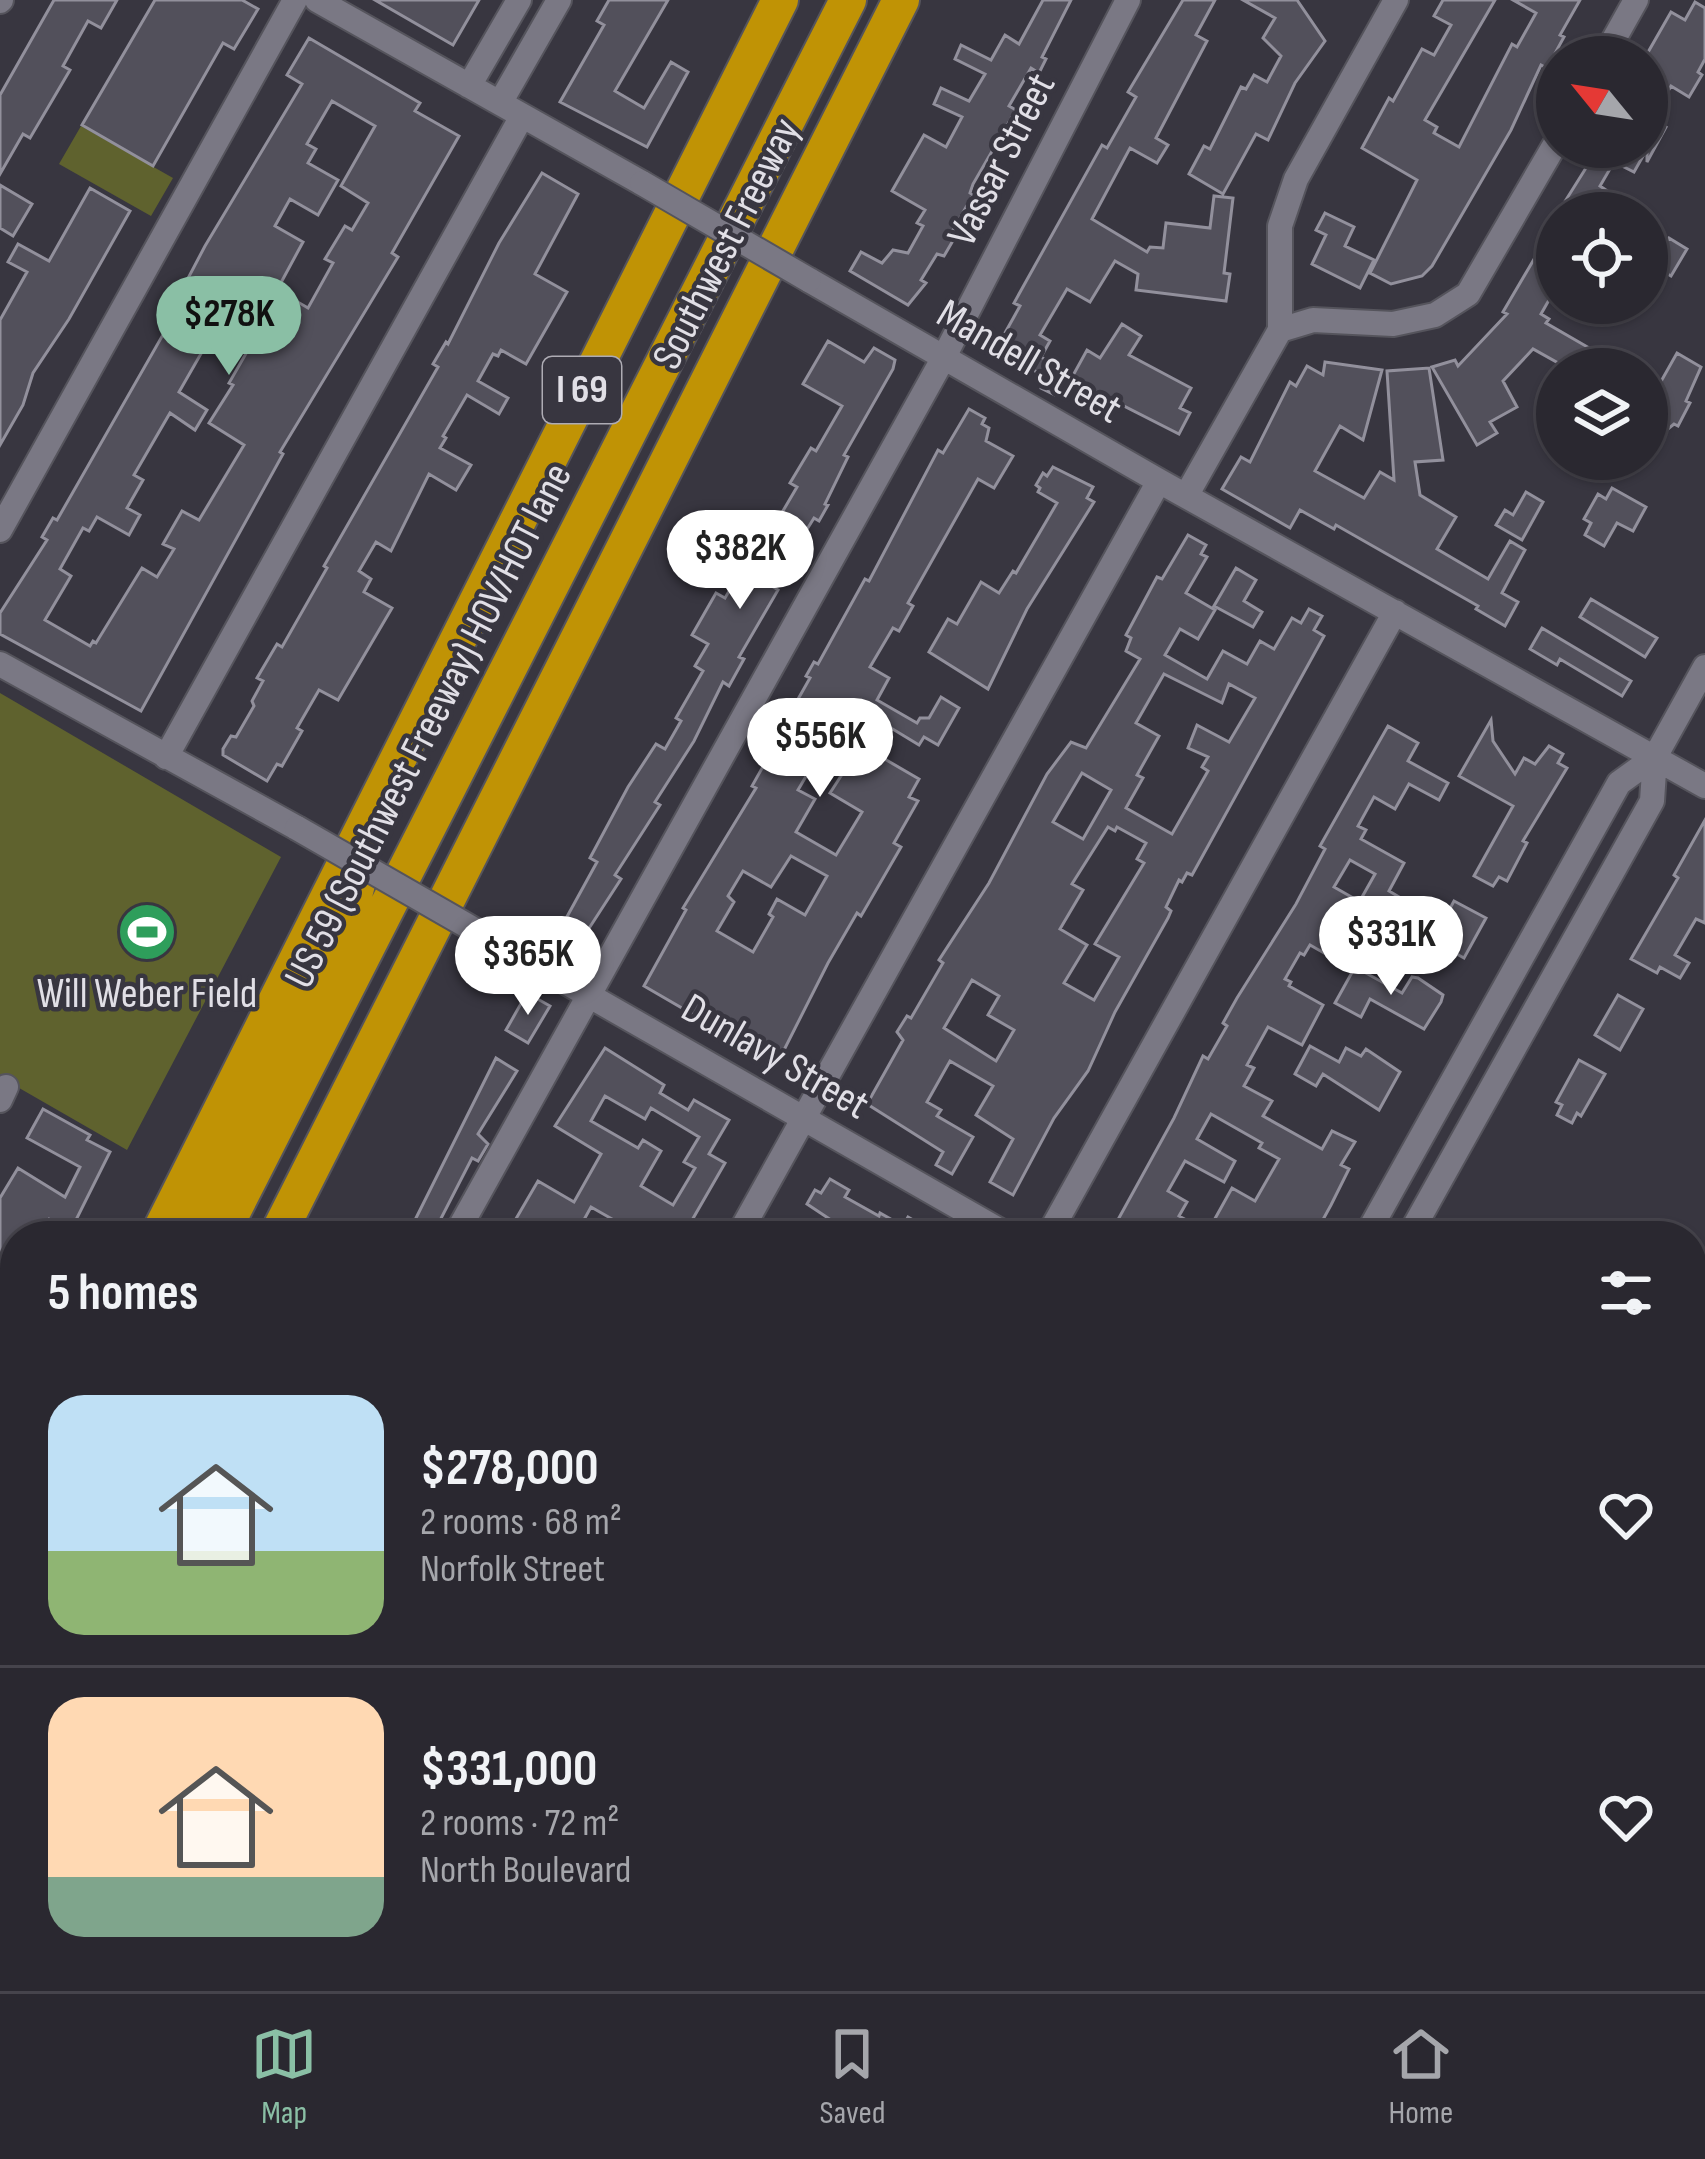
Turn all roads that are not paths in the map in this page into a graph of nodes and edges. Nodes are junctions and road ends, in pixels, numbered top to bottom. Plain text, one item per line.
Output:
1 (295, 0) edge
2 (317, 0) edge
3 (519, 0) edge
4 (559, 0) edge
5 (780, 0) edge
6 (848, 0) edge
7 (901, 0) edge
8 (1128, 0) edge
9 (1396, 0) edge
10 (1636, 0) edge
11 (1616, 36) edge
12 (470, 86) junction
13 (511, 109) junction
14 (1541, 168) edge
15 (1280, 330) junction
16 (944, 357) junction
17 (1159, 481) junction
18 (1186, 496) junction
19 (0, 530) edge
20 (1395, 611) junction
21 (0, 664) edge
22 (1705, 667) edge
23 (166, 757) junction
24 (1655, 757) junction
25 (385, 780) junction
26 (1705, 786) edge
27 (409, 970) junction
28 (589, 996) junction
29 (803, 1118) junction
30 (165, 1221) edge
31 (203, 1221) edge
32 (228, 1221) edge
33 (242, 1221) edge
34 (284, 1221) edge
35 (463, 1221) edge
36 (746, 1221) edge
37 (983, 1221) edge
38 (1056, 1221) edge
39 (1374, 1221) edge
40 (1417, 1221) edge

1 - 19 street
2 - 12 street, Mandell Street
3 - 12 street
4 - 13 street
5 - 25 highway, Southwest Freeway / I 69
6 - 32 highway, US 59 (Southwest Freeway) HOV/HOT lane
7 - 27 highway, Southwest Freeway / I 69
8 - 16 street, Vassar Street
9 - 15 street
10 - 11 street
12 - 13 street, Mandell Street
13 - 16 street, Mandell Street, bridge
13 - 23 street
14 - 15 street
15 - 18 street
16 - 17 street, Mandell Street
16 - 28 street, Vassar Street
17 - 18 street, Mandell Street
17 - 29 street
18 - 20 street, Mandell Street
20 - 24 street, Mandell Street
20 - 38 street
21 - 23 street, Dunlavy Street
22 - 24 street
23 - 28 street, Dunlavy Street, bridge
24 - 26 street, Mandell Street
24 - 39 street
24 - 40 street
25 - 30 highway, Southwest Freeway / I 69
25 - 31 highway
27 - 33 highway
27 - 34 highway, Southwest Freeway / I 69
28 - 29 street, Dunlavy Street
28 - 35 street, Vassar Street
29 - 36 street
29 - 37 street, Dunlavy Street

